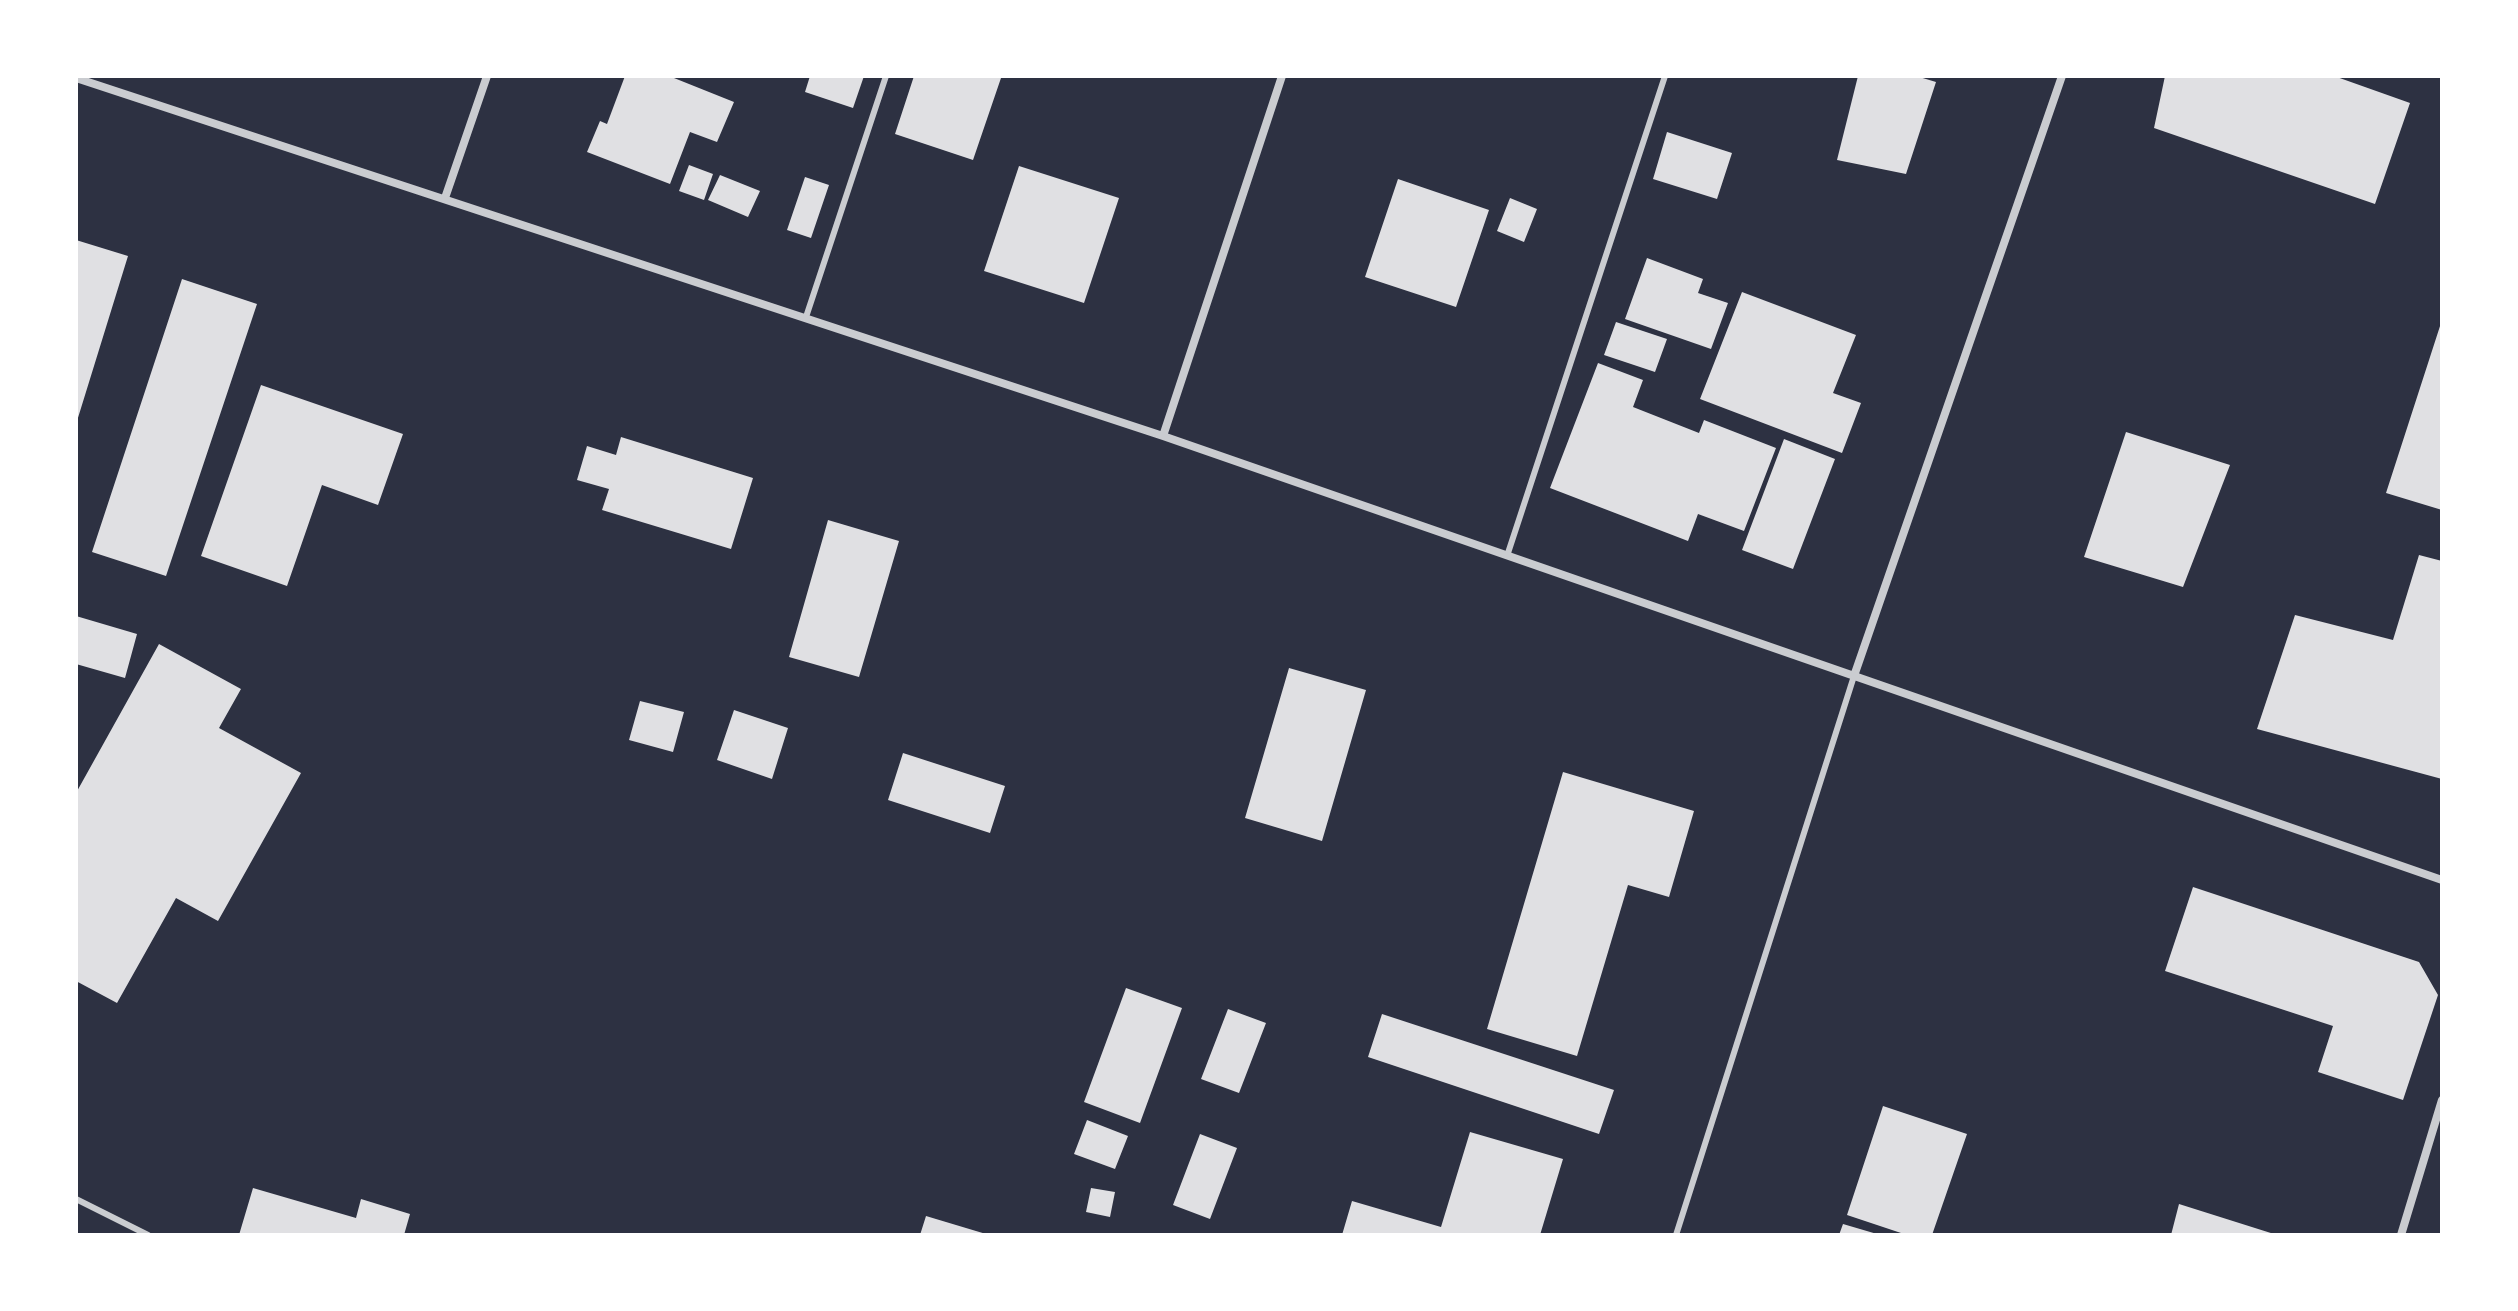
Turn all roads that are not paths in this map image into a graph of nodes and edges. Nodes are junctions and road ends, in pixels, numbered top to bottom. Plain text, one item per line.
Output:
1 (487, 76) edge
2 (886, 76) edge
3 (1282, 76) edge
4 (1665, 76) edge
5 (2062, 76) edge
6 (76, 78) edge
7 (93, 80) edge
8 (445, 198) junction
9 (806, 317) junction
10 (1163, 436) junction
11 (1507, 556) junction
12 (1854, 676) junction
13 (2442, 880) edge
14 (2442, 1100) edge
15 (76, 1199) edge
16 (148, 1235) edge
17 (1676, 1235) edge
18 (2401, 1235) edge

1 - 8 street
2 - 9 lane
3 - 10 street
4 - 11 lane
5 - 12 street
6 - 7 street
7 - 8 street
8 - 9 street
9 - 10 street
10 - 11 street
11 - 12 street
12 - 13 street
12 - 17 lane
14 - 18 street
15 - 16 lane

